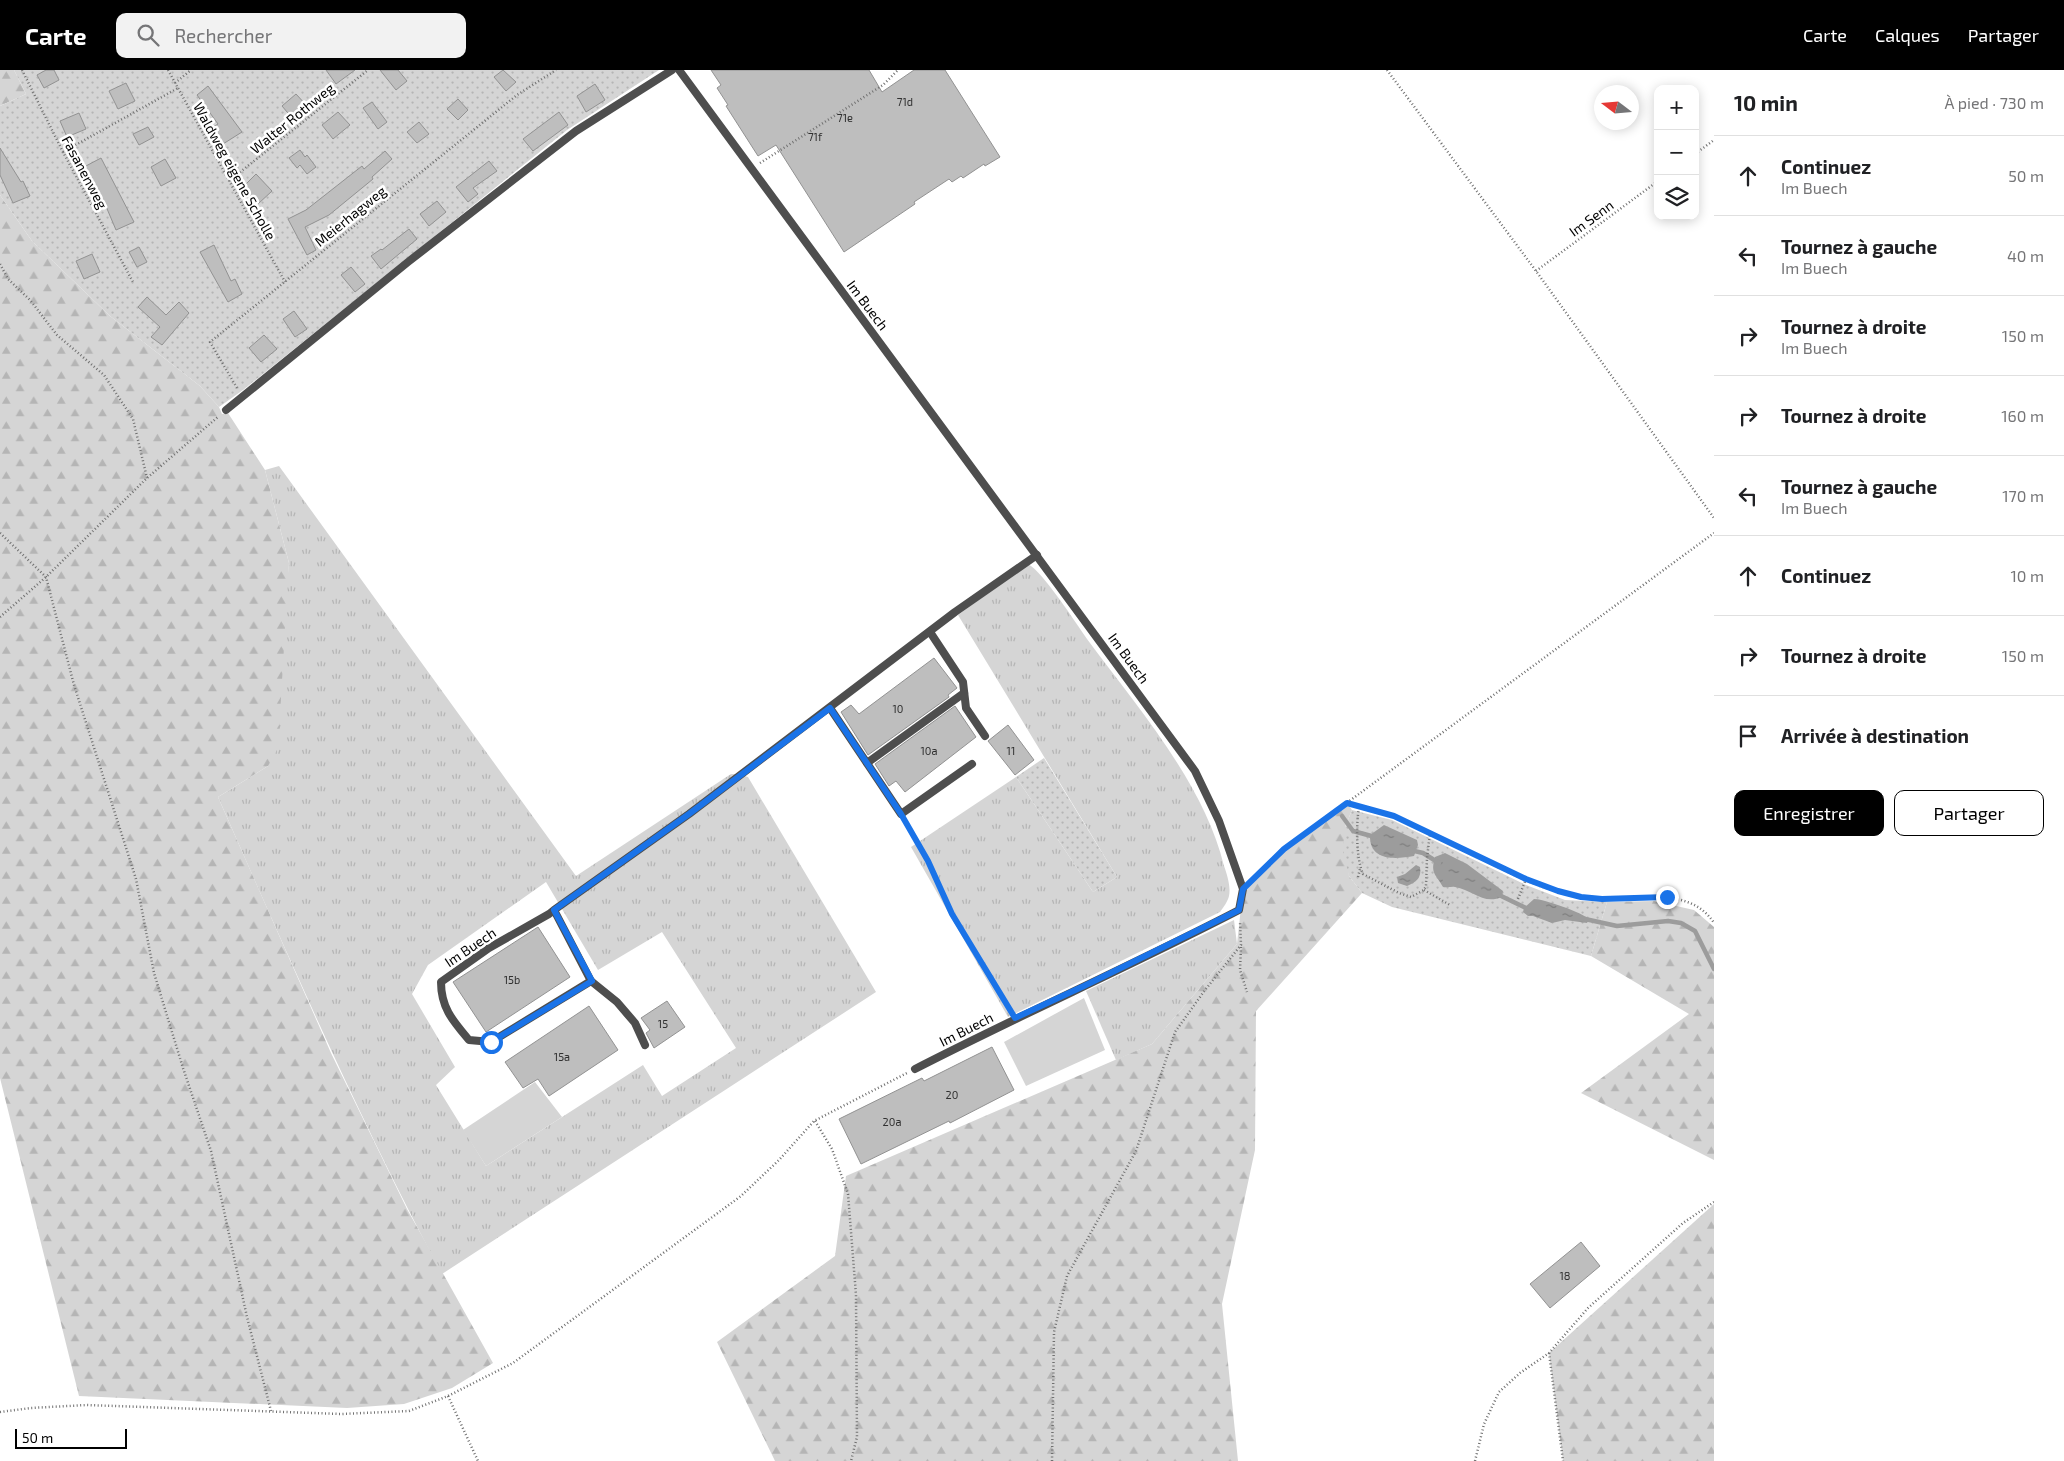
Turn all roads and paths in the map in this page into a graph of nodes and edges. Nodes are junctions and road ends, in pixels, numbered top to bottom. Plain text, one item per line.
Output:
1 (22, 70) edge
2 (168, 70) edge
3 (191, 70) edge
4 (368, 70) edge
5 (556, 70) edge
6 (672, 70) edge
7 (678, 70) edge
8 (898, 70) edge
9 (1387, 70) edge
10 (176, 83) junction
11 (178, 88) junction
12 (1714, 140) edge
13 (1699, 151) edge
14 (63, 152) junction
15 (751, 169) junction
16 (229, 181) junction
17 (1654, 184) edge
18 (0, 264) edge
19 (1536, 271) junction
20 (133, 282) dead end
21 (285, 282) junction
22 (244, 397) junction
23 (226, 410) joint
24 (147, 478) junction
25 (1714, 518) edge
26 (0, 533) edge
27 (1714, 533) edge
28 (1037, 555) junction
29 (46, 577) junction
30 (0, 617) edge
31 (930, 632) junction
32 (964, 693) junction
33 (830, 708) junction
34 (985, 736) dead end
35 (867, 763) junction
36 (972, 764) dead end
37 (1347, 803) junction
38 (1360, 807) junction
39 (901, 814) junction
40 (1430, 833) junction
41 (1361, 868) junction
42 (1358, 877) dead end
43 (1526, 879) junction
44 (1243, 889) junction
45 (1424, 890) junction
46 (1518, 899) dead end
47 (1450, 905) dead end
48 (554, 910) junction
49 (1239, 910) junction
50 (1714, 923) edge
51 (1241, 945) junction
52 (592, 981) junction
53 (1247, 992) dead end
54 (1015, 1018) junction
55 (645, 1044) dead end
56 (915, 1069) joint
57 (814, 1121) junction
58 (1714, 1202) edge
59 (1549, 1353) junction
60 (448, 1396) junction
61 (0, 1412) edge
62 (271, 1412) junction
63 (478, 1461) edge
64 (851, 1461) edge
65 (1052, 1461) edge
66 (1475, 1461) edge
67 (1563, 1461) edge

1 - 14 path, Fasanenweg
2 - 10 path, Waldweg eigene Scholle
3 - 10 path
4 - 16 path, Walter Rothweg
5 - 21 path, Meierhagweg
6 - 22 lane
7 - 15 lane, Im Buech
8 - 15 path
9 - 19 path
10 - 11 path, Waldweg eigene Scholle
11 - 14 path
11 - 16 path, Waldweg eigene Scholle
12 - 13 path
14 - 20 path, Fasanenweg
15 - 28 lane, Im Buech
16 - 21 path, Waldweg eigene Scholle
17 - 19 path, Im Senn
18 - 24 path
19 - 25 path
21 - 22 path, Meierhagweg
22 - 23 lane
23 - 24 path
24 - 29 path
26 - 29 path
27 - 37 path
28 - 31 lane, Im Buech
28 - 44 lane, Im Buech
29 - 30 path
29 - 62 path
31 - 32 lane
31 - 33 lane, Im Buech
32 - 34 lane
32 - 35 lane
33 - 35 lane
33 - 48 lane, Im Buech
35 - 39 lane
36 - 39 lane
37 - 38 path
37 - 44 path
38 - 40 path
38 - 41 path
39 - 54 path
40 - 43 path
40 - 45 path
41 - 42 path
41 - 45 path
43 - 46 path
43 - 50 path
44 - 49 lane
45 - 47 path
48 - 52 lane
48 - 52 lane, Im Buech
49 - 51 path
49 - 54 lane, Im Buech
51 - 53 path
51 - 65 path
52 - 55 lane
54 - 56 lane, Im Buech
56 - 57 path
57 - 60 path
57 - 64 path
58 - 59 path
59 - 66 path
59 - 67 path
60 - 62 path
60 - 63 path
61 - 62 path

